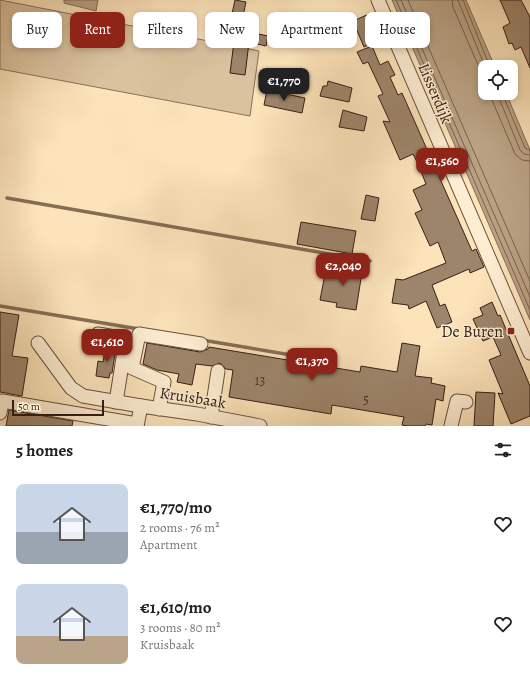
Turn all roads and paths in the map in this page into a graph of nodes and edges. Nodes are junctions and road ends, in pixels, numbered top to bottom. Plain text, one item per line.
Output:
1 (378, 0) edge
2 (98, 334) dead end
3 (38, 343) dead end
4 (201, 344) dead end
5 (530, 353) edge
6 (218, 371) dead end
7 (116, 402) junction
8 (466, 402) dead end
9 (141, 406) junction
10 (159, 409) junction
11 (0, 413) edge
12 (217, 420) edge
13 (137, 425) edge
14 (256, 426) edge
15 (451, 426) edge

1 - 5 street, Lisserdijk
2 - 7 street
3 - 7 street
4 - 10 street
6 - 12 street
7 - 9 street
8 - 15 street
9 - 10 street, Kruisbaak
9 - 13 street, Kruisbaak
10 - 12 street, Kruisbaak
11 - 13 street
12 - 14 street, Kruisbaak

